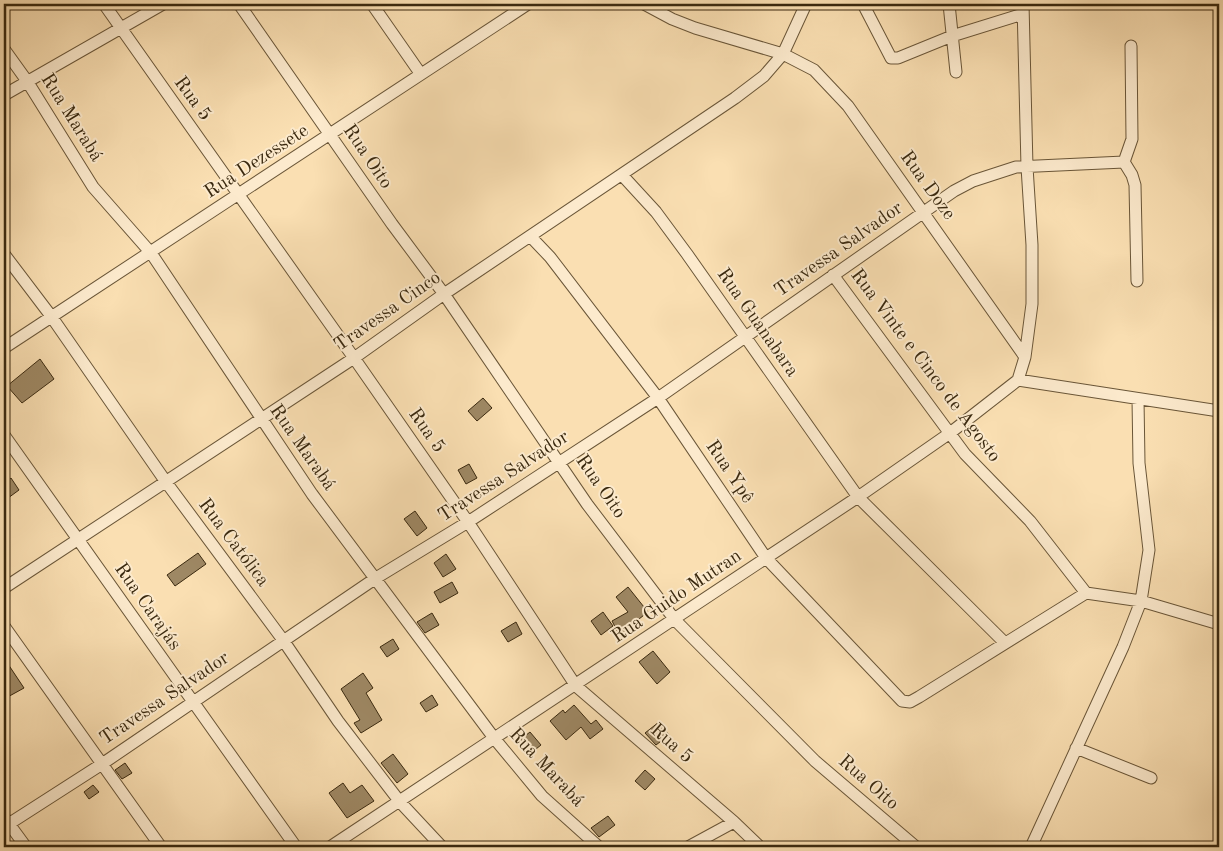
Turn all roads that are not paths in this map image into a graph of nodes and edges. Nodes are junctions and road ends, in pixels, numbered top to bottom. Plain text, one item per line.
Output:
1 (104, 4) edge
2 (163, 4) edge
3 (239, 4) edge
4 (372, 4) edge
5 (528, 4) edge
6 (644, 4) edge
7 (806, 4) edge
8 (863, 4) edge
9 (949, 4) edge
10 (513, 8) edge
11 (1023, 9) edge
12 (122, 28) junction
13 (952, 36) junction
14 (1131, 46) dead end
15 (4, 49) edge
16 (783, 54) junction
17 (956, 72) dead end
18 (420, 74) junction
19 (27, 81) junction
20 (4, 95) edge
21 (331, 134) junction
22 (1124, 162) junction
23 (1027, 167) junction
24 (622, 175) junction
25 (240, 193) junction
26 (924, 212) junction
27 (530, 236) junction
28 (151, 253) junction
29 (4, 254) edge
30 (833, 275) junction
31 (1137, 281) dead end
32 (444, 294) junction
33 (51, 316) junction
34 (746, 336) junction
35 (4, 348) edge
36 (1025, 357) junction
37 (354, 358) junction
38 (1018, 380) junction
39 (658, 398) junction
40 (1138, 398) junction
41 (1219, 411) edge
42 (261, 419) junction
43 (950, 433) junction
44 (4, 435) edge
45 (560, 461) junction
46 (166, 482) junction
47 (858, 497) junction
48 (468, 522) junction
49 (78, 539) junction
50 (766, 558) junction
51 (376, 578) junction
52 (4, 588) edge
53 (1086, 593) junction
54 (1140, 601) junction
55 (676, 620) junction
56 (1219, 624) edge
57 (4, 626) edge
58 (283, 640) junction
59 (1004, 642) junction
60 (576, 686) junction
61 (192, 702) junction
62 (494, 738) junction
63 (1076, 748) junction
64 (102, 764) junction
65 (1151, 778) dead end
66 (400, 802) junction
67 (5, 822) edge
68 (734, 822) junction
69 (26, 847) edge
70 (161, 847) edge
71 (296, 847) edge
72 (330, 847) edge
73 (442, 847) edge
74 (599, 847) edge
75 (688, 847) edge
76 (760, 847) edge
77 (916, 847) edge
78 (1031, 847) edge

1 - 12 street, Rua 5
2 - 12 street
3 - 21 street, Rua Oito
4 - 18 street
5 - 10 street, Rua Dezessete
6 - 16 street, Rua Doze
7 - 16 street, Travessa Cinco
8 - 13 street
9 - 13 street
10 - 18 street, Rua Dezessete
11 - 13 street
11 - 23 street
12 - 19 street
12 - 25 street, Rua 5
13 - 17 street
14 - 22 street
15 - 19 street, Rua Marabá
16 - 24 street, Travessa Cinco
16 - 26 street, Rua Doze
18 - 21 street, Rua Dezessete
19 - 20 street
19 - 28 street, Rua Marabá
21 - 25 street, Rua Dezessete
21 - 32 street, Rua Oito
22 - 23 street, Travessa Salvador
22 - 31 street
23 - 26 street, Travessa Salvador
23 - 36 street
24 - 27 street, Travessa Cinco
24 - 34 street, Rua Guanabara
25 - 28 street, Rua Dezessete
25 - 37 street, Rua 5
26 - 30 street, Travessa Salvador
26 - 36 street, Rua Doze
27 - 32 street, Travessa Cinco
27 - 39 street, Rua Ypê
28 - 33 street, Rua Dezessete
28 - 42 street, Rua Marabá
29 - 33 street, Rua Católica
30 - 34 street, Travessa Salvador
30 - 43 street, Rua Vinte e Cinco de Agosto
32 - 37 street, Travessa Cinco
32 - 45 street, Rua Oito
33 - 35 street, Rua Dezessete
33 - 46 street, Rua Católica
34 - 39 street, Travessa Salvador
34 - 47 street, Rua Guanabara
36 - 38 street
37 - 42 street, Travessa Cinco
37 - 48 street, Rua 5
38 - 40 street
38 - 43 street, Rua Guido Mutran
39 - 45 street, Travessa Salvador
39 - 50 street, Rua Ypê
40 - 41 street
40 - 54 street
42 - 46 street, Travessa Cinco
42 - 51 street, Rua Marabá
43 - 47 street, Rua Guido Mutran
43 - 53 street, Rua Vinte e Cinco de Agosto
44 - 49 street, Rua Carajás
45 - 48 street, Travessa Salvador
45 - 55 street, Rua Oito
46 - 49 street, Travessa Cinco
46 - 58 street, Rua Católica
47 - 50 street, Rua Guido Mutran
47 - 59 street, Rua Guanabara
48 - 51 street, Travessa Salvador
48 - 60 street, Rua 5
49 - 52 street, Travessa Cinco
49 - 61 street, Rua Carajás
50 - 55 street, Rua Guido Mutran
50 - 59 street, Rua Ypê
51 - 58 street, Travessa Salvador
51 - 62 street, Rua Marabá
53 - 54 street
53 - 59 street
54 - 56 street
54 - 63 street
55 - 60 street, Rua Guido Mutran
55 - 77 street, Rua Oito
57 - 64 street
58 - 61 street, Travessa Salvador
58 - 66 street, Rua Católica
60 - 62 street, Rua Guido Mutran
60 - 68 street, Rua 5
61 - 64 street, Travessa Salvador
61 - 71 street, Rua Carajás
62 - 66 street, Rua Guido Mutran
62 - 74 street, Rua Marabá
63 - 65 street
63 - 78 street
64 - 67 street, Travessa Salvador
64 - 70 street
66 - 72 street, Rua Guido Mutran
66 - 73 street, Rua Católica
67 - 69 street
68 - 75 street
68 - 76 street, Rua 5

